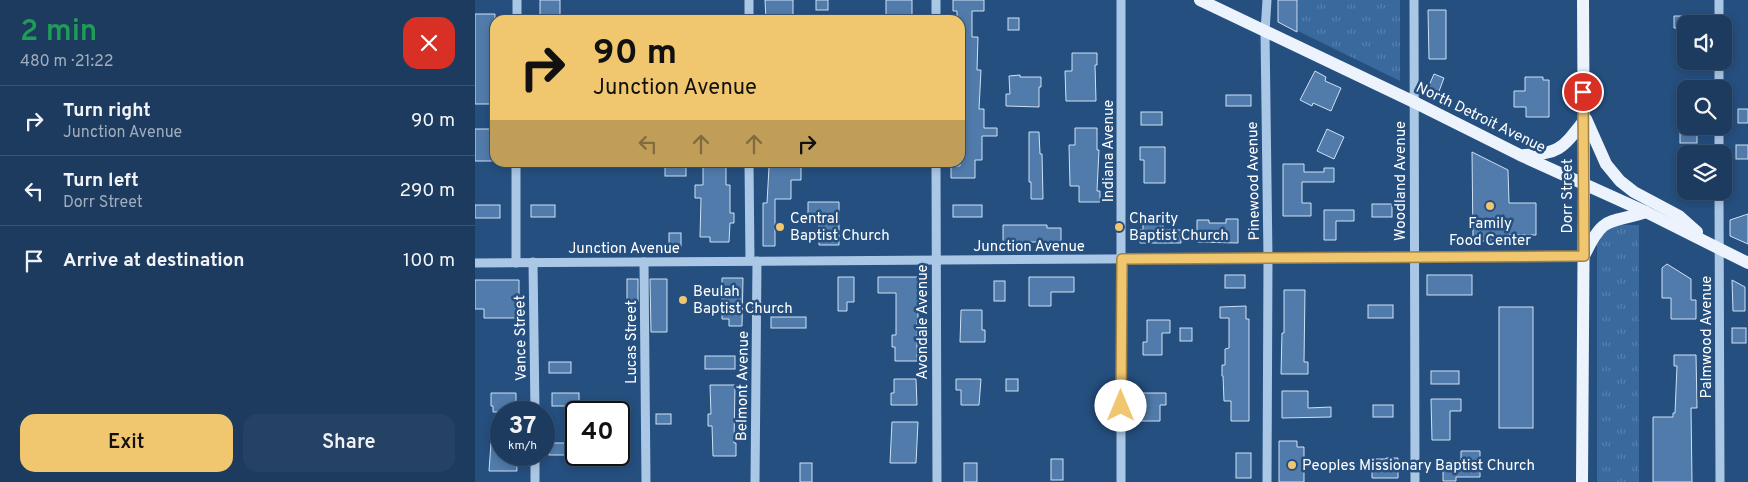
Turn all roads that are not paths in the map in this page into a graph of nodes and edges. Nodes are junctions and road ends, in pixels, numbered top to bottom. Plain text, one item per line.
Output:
1 (517, 0) edge
2 (749, 0) edge
3 (936, 0) edge
4 (1121, 0) edge
5 (1200, 0) edge
6 (1267, 0) edge
7 (1414, 0) edge
8 (1583, 0) edge
9 (1719, 0) edge
10 (517, 15) edge
11 (749, 15) edge
12 (936, 15) edge
13 (1719, 15) edge
14 (1265, 32) junction
15 (1414, 102) junction
16 (1583, 116) junction
17 (1520, 155) junction
18 (516, 167) edge
19 (749, 167) edge
20 (936, 167) edge
21 (1584, 185) junction
22 (1719, 200) edge
23 (1646, 212) junction
24 (1716, 247) junction
25 (1584, 256) junction
26 (1414, 257) junction
27 (1268, 258) junction
28 (1122, 259) junction
29 (936, 260) junction
30 (753, 261) junction
31 (516, 262) junction
32 (533, 262) junction
33 (644, 262) junction
34 (475, 263) edge
35 (1748, 263) edge
36 (535, 401) edge
37 (535, 466) edge
38 (535, 482) edge
39 (646, 482) edge
40 (755, 482) edge
41 (937, 482) edge
42 (1121, 482) edge
43 (1267, 482) edge
44 (1415, 482) edge
45 (1582, 482) edge
46 (1720, 482) edge

1 - 10 street
2 - 11 street
3 - 12 street
4 - 28 street, Indiana Avenue
5 - 14 main road, North Detroit Avenue
6 - 14 street, Pinewood Avenue
7 - 15 street, Woodland Avenue
8 - 16 main road, Dorr Street
9 - 13 street
14 - 15 main road, North Detroit Avenue
14 - 27 street, Pinewood Avenue
15 - 17 main road, North Detroit Avenue
15 - 26 street, Woodland Avenue
16 - 17 main road
16 - 21 main road, Dorr Street
16 - 24 main road
17 - 21 main road, North Detroit Avenue
18 - 31 street
19 - 30 street, Belmont Avenue
20 - 29 street, Avondale Avenue
21 - 23 main road, North Detroit Avenue
21 - 25 main road, Dorr Street
22 - 24 street, Palmwood Avenue
23 - 24 main road, North Detroit Avenue
23 - 25 main road
24 - 35 main road, North Detroit Avenue
24 - 46 street, Palmwood Avenue
25 - 26 street, Junction Avenue
25 - 45 main road, Dorr Street
26 - 27 street, Junction Avenue
26 - 44 street, Woodland Avenue
27 - 28 street, Junction Avenue
27 - 43 street, Pinewood Avenue
28 - 29 street, Junction Avenue
28 - 42 street, Indiana Avenue
29 - 30 street, Junction Avenue
29 - 41 street, Avondale Avenue
30 - 33 street, Junction Avenue
30 - 40 street, Belmont Avenue
31 - 32 street, Junction Avenue
31 - 34 street, Junction Avenue
32 - 33 street, Junction Avenue
32 - 36 street, Vance Street
33 - 39 street, Lucas Street
37 - 38 street

